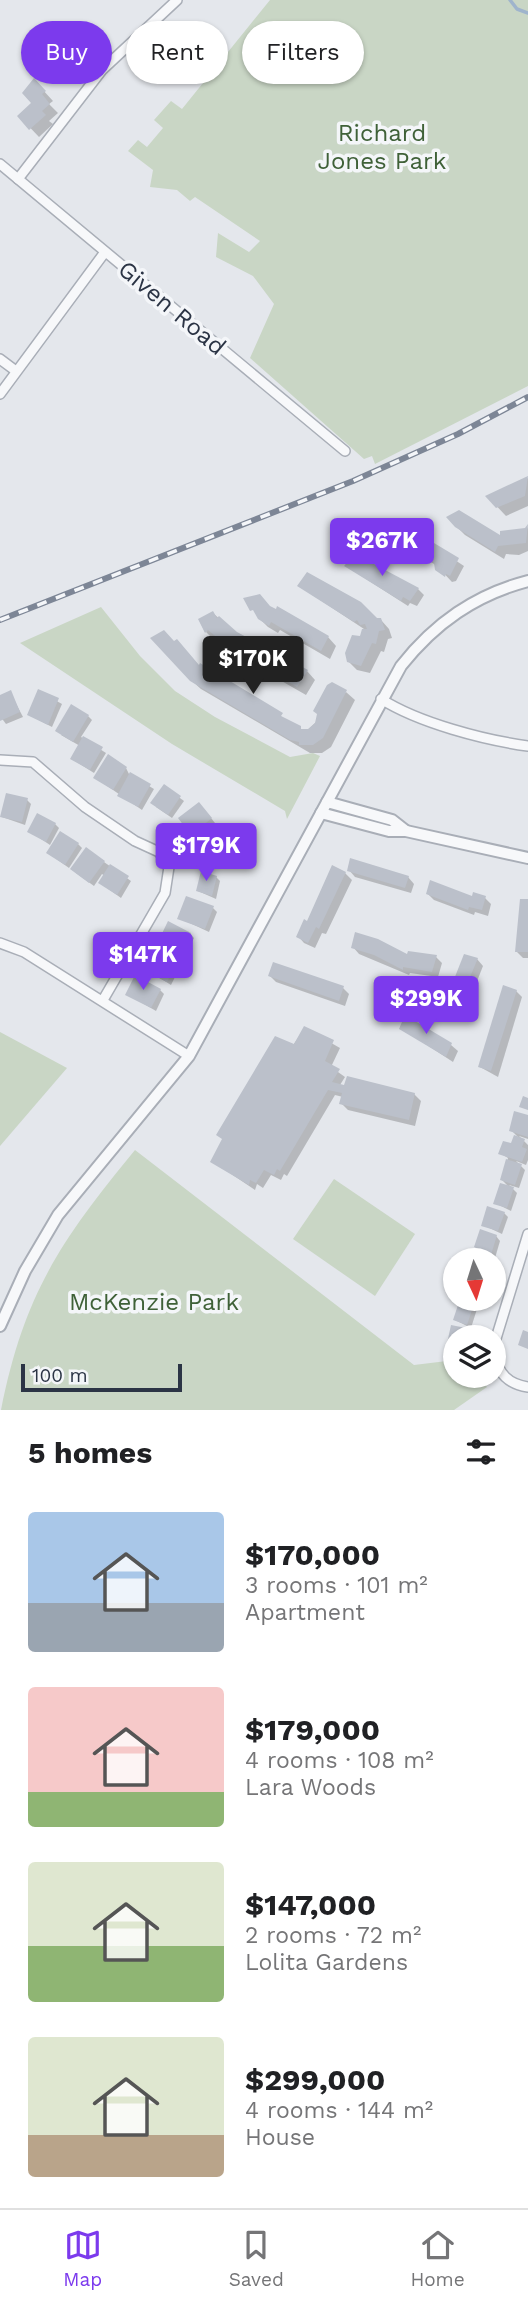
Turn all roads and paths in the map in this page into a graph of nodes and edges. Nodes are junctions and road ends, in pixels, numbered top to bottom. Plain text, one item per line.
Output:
1 (177, 0) edge
2 (0, 164) edge
3 (18, 179) junction
4 (104, 252) junction
5 (0, 359) edge
6 (16, 371) junction
7 (0, 394) edge
8 (345, 451) dead end
9 (528, 581) edge
10 (381, 699) junction
11 (528, 746) edge
12 (0, 760) edge
13 (327, 802) junction
14 (321, 813) junction
15 (406, 831) junction
16 (528, 858) edge
17 (0, 943) edge
18 (103, 1000) junction
19 (189, 1056) junction
20 (528, 1234) edge
21 (500, 1325) edge
22 (0, 1326) edge
23 (506, 1379) edge
24 (528, 1387) edge

1 - 3 street
2 - 3 street, Given Road
3 - 4 street, Given Road
4 - 6 street
4 - 8 street, Given Road
5 - 6 street
6 - 7 street
9 - 10 street
10 - 11 street
10 - 13 street
12 - 18 street
13 - 14 street
13 - 15 street
14 - 15 street
14 - 19 street
15 - 16 street
17 - 18 street
18 - 19 street
19 - 22 street
20 - 21 street
23 - 24 street

